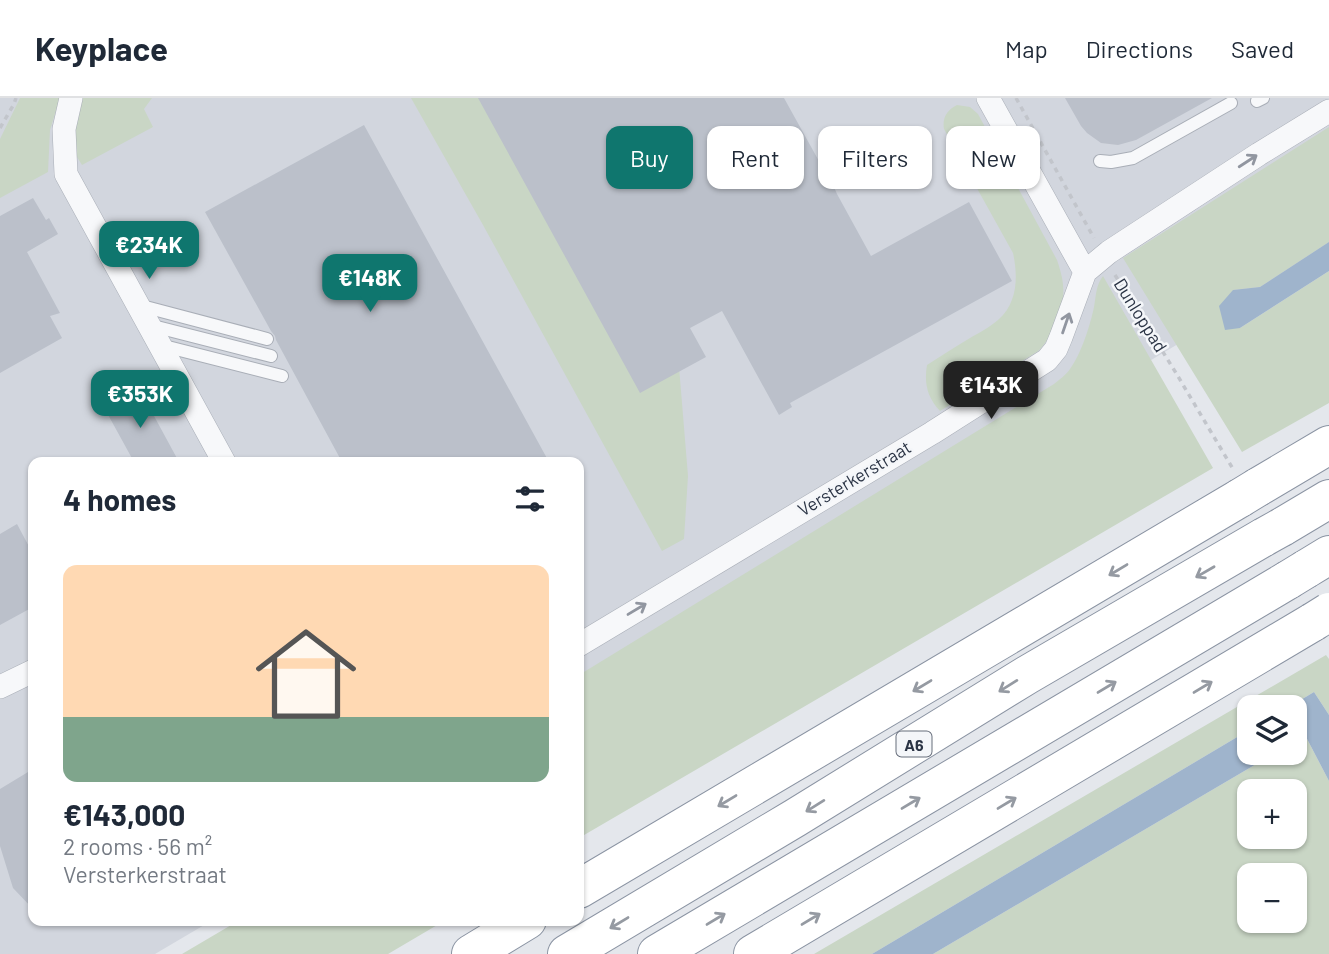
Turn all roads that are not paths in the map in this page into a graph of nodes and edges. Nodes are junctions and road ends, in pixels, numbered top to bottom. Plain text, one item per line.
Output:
1 (71, 98) edge
2 (988, 98) edge
3 (1231, 103) dead end
4 (1329, 111) edge
5 (1100, 161) dead end
6 (1085, 272) junction
7 (149, 325) junction
8 (267, 340) dead end
9 (271, 356) dead end
10 (282, 376) dead end
11 (1329, 445) edge
12 (221, 457) edge
13 (1329, 499) edge
14 (1309, 571) edge
15 (1321, 617) edge
16 (584, 642) edge
17 (28, 673) edge
18 (0, 687) edge
19 (584, 886) edge
20 (517, 926) edge
21 (471, 954) edge
22 (567, 954) edge
23 (657, 954) edge
24 (753, 954) edge

1 - 7 street
2 - 6 street
3 - 5 lane
6 -> 4 street
16 -> 6 street, Versterkerstraat
7 - 8 lane
7 - 9 lane
7 - 10 lane
7 - 12 street
11 -> 19 highway
13 -> 22 highway, A6
23 -> 14 highway
24 -> 15 highway
17 - 18 street
20 - 21 highway

